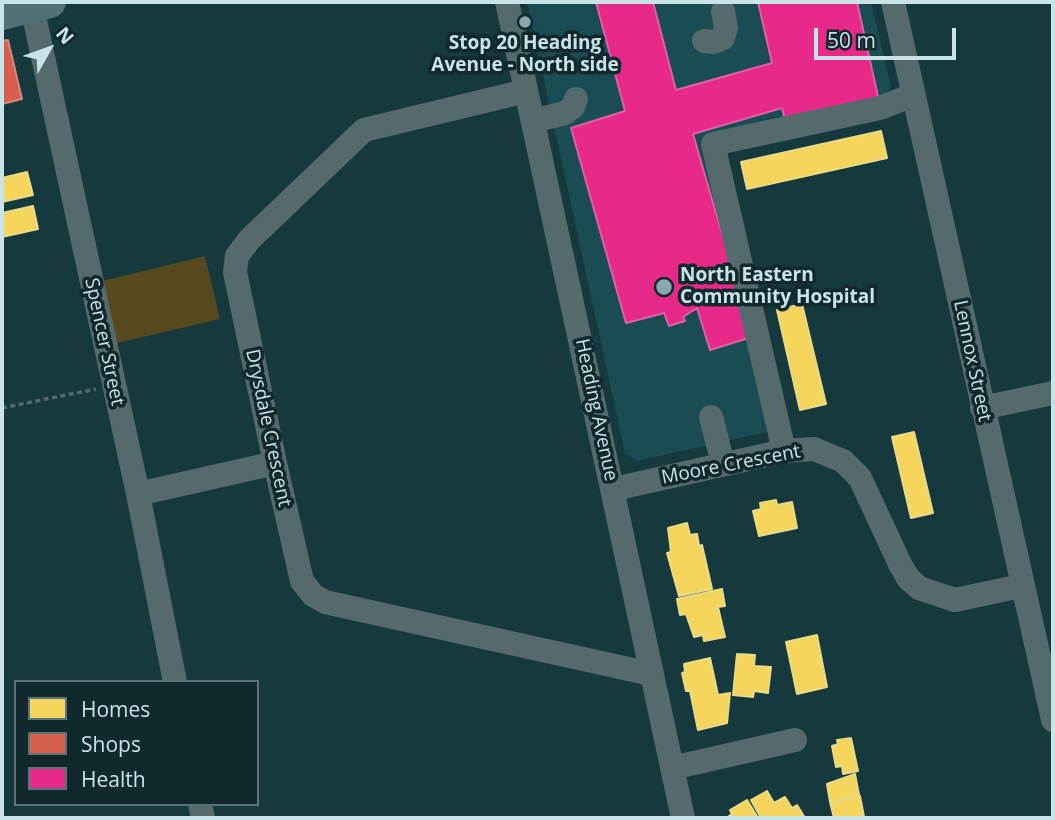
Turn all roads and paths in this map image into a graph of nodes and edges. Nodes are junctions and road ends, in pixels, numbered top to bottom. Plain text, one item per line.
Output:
1 (507, 2) edge
2 (893, 2) edge
3 (29, 6) edge
4 (723, 12) dead end
5 (704, 41) dead end
6 (526, 91) junction
7 (914, 95) junction
8 (576, 99) dead end
9 (533, 121) junction
10 (114, 385) junction
11 (1053, 393) edge
12 (2, 408) edge
13 (982, 408) junction
14 (711, 417) dead end
15 (785, 451) junction
16 (275, 463) junction
17 (723, 464) junction
18 (614, 489) junction
19 (138, 494) junction
20 (1021, 586) junction
21 (651, 674) junction
22 (175, 680) edge
23 (1053, 720) edge
24 (795, 740) dead end
25 (672, 768) junction
26 (683, 818) edge

1 - 6 street, Heading Avenue
2 - 7 street, Lennox Street
3 - 10 street, Spencer Street
4 - 5 street
6 - 9 street, Heading Avenue
6 - 16 street, Drysdale Crescent
7 - 13 street, Lennox Street
7 - 15 street
8 - 9 street
9 - 18 street, Heading Avenue
10 - 12 path
10 - 19 street, Spencer Street
11 - 13 street
13 - 20 street, Lennox Street
14 - 17 street
15 - 17 street, Moore Crescent
15 - 20 street, Moore Crescent
16 - 19 street
16 - 21 street, Drysdale Crescent
17 - 18 street, Moore Crescent
18 - 21 street, Heading Avenue
19 - 22 street, Spencer Street
20 - 23 street, Lennox Street
21 - 25 street, Heading Avenue
24 - 25 street
25 - 26 street, Heading Avenue

